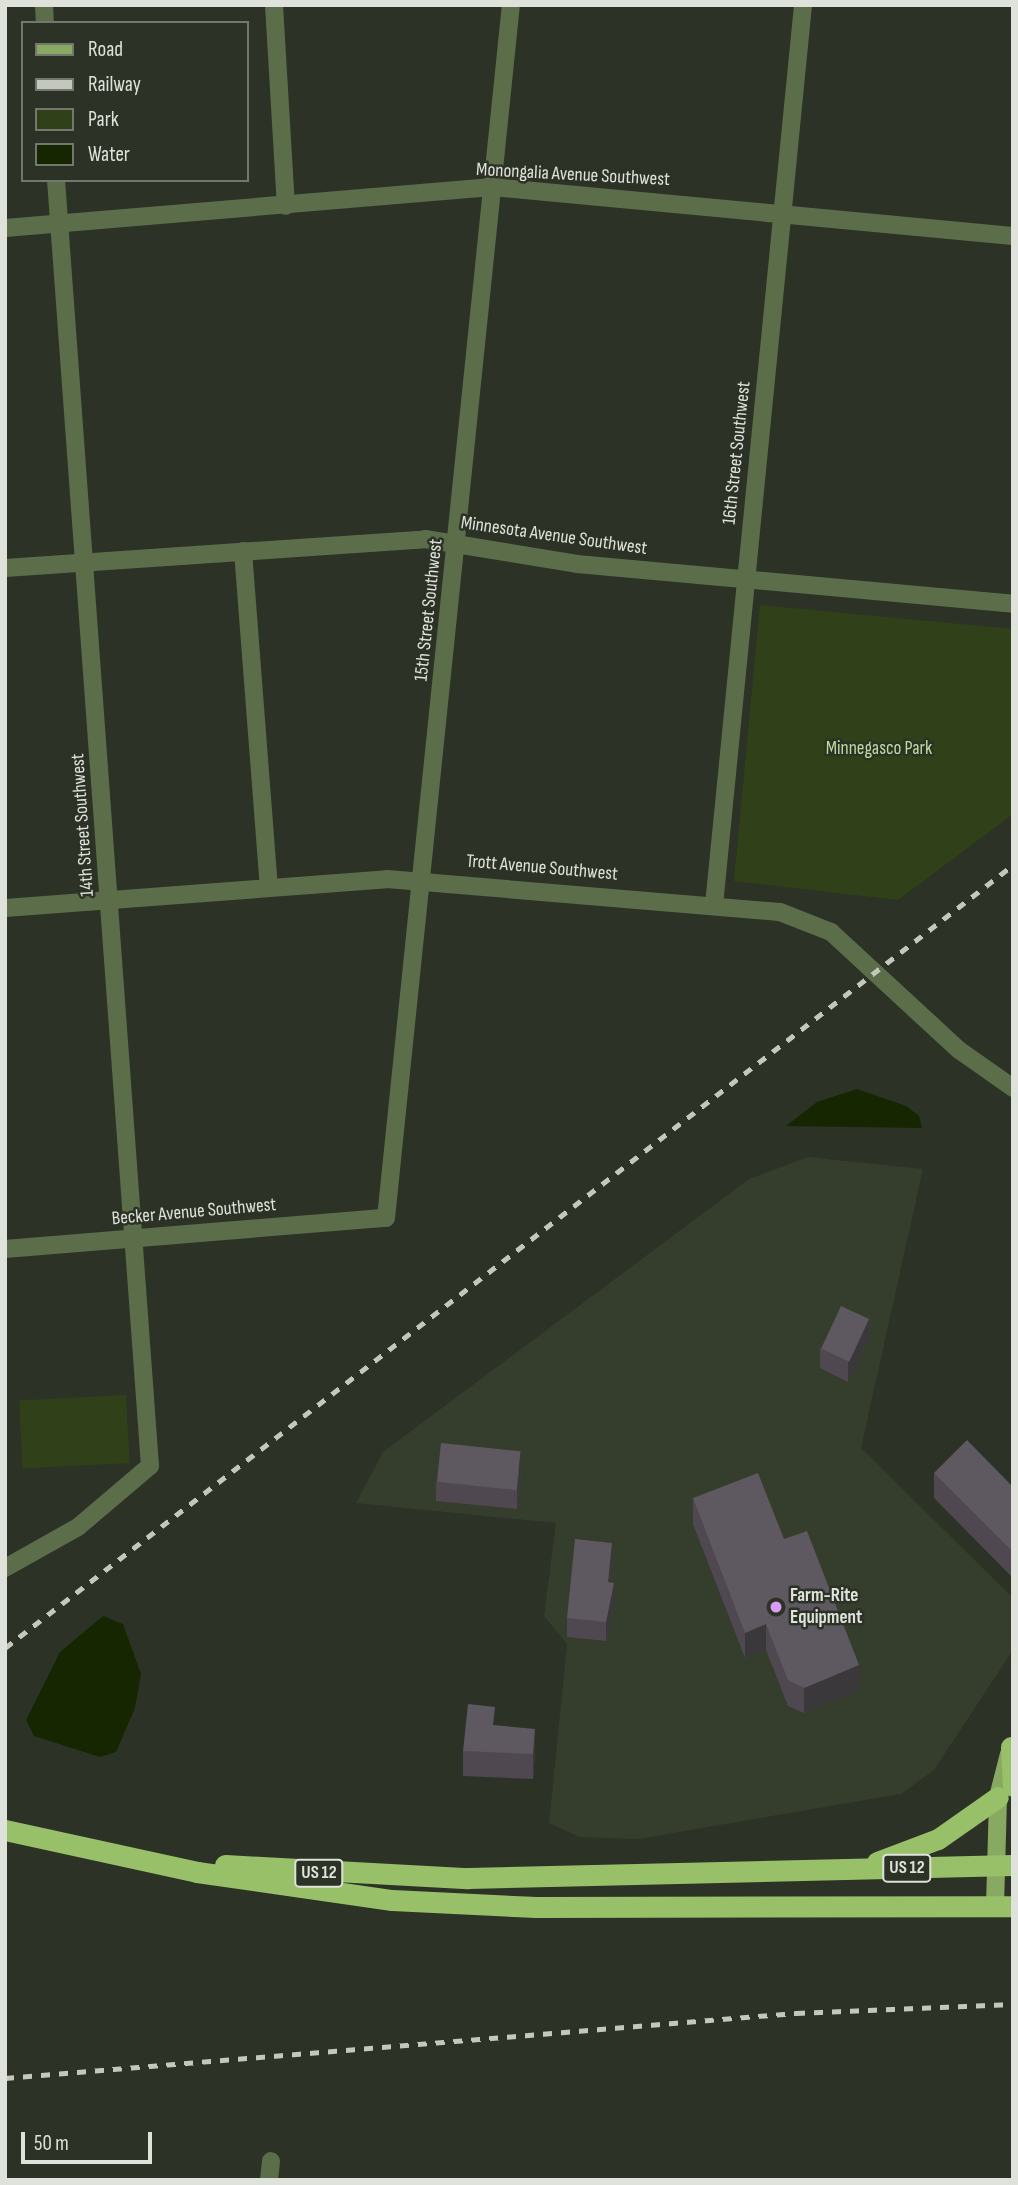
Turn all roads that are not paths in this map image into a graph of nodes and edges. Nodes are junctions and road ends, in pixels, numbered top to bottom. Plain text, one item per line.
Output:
1 (274, 5) edge
2 (511, 5) edge
3 (803, 5) edge
4 (56, 182) edge
5 (492, 187) junction
6 (286, 205) junction
7 (782, 211) junction
8 (59, 224) junction
9 (5, 228) edge
10 (1013, 236) edge
11 (457, 542) junction
12 (243, 551) junction
13 (84, 562) junction
14 (5, 568) edge
15 (746, 580) junction
16 (1013, 604) edge
17 (422, 880) junction
18 (269, 887) junction
19 (110, 899) junction
20 (714, 905) junction
21 (5, 908) edge
22 (1013, 1088) edge
23 (386, 1218) joint
24 (134, 1238) junction
25 (5, 1249) edge
26 (5, 1568) edge
27 (1012, 1746) edge
28 (1005, 1791) edge
29 (5, 1830) edge
30 (102, 1852) junction
31 (1004, 1865) edge
32 (802, 1872) junction
33 (1004, 1906) edge
34 (271, 2161) dead end
35 (269, 2180) edge

1 - 6 street
2 - 5 street, 15th Street Southwest
3 - 7 street, 16th Street Southwest
4 - 8 street, 14th Street Southwest
5 - 6 street, Monongalia Avenue Southwest
5 - 7 street, Monongalia Avenue Southwest
5 - 11 street, 15th Street Southwest
6 - 8 street, Monongalia Avenue Southwest
7 - 10 street, Monongalia Avenue Southwest
7 - 15 street, 16th Street Southwest
8 - 9 street, Monongalia Avenue Southwest
8 - 13 street, 14th Street Southwest
11 - 12 street, Minnesota Avenue Southwest
11 - 15 street, Minnesota Avenue Southwest
11 - 17 street, 15th Street Southwest
12 - 13 street, Minnesota Avenue Southwest
12 - 18 street
13 - 14 street, Minnesota Avenue Southwest
13 - 19 street, 14th Street Southwest
15 - 16 street, Minnesota Avenue Southwest
15 - 20 street, 16th Street Southwest
17 - 18 street, Trott Avenue Southwest
17 - 20 street, Trott Avenue Southwest
17 - 23 street, 15th Street Southwest
18 - 19 street, Trott Avenue Southwest
19 - 21 street, Trott Avenue Southwest
19 - 24 street, 14th Street Southwest
20 - 22 street, Trott Avenue Southwest
23 - 24 street, Becker Avenue Southwest
24 - 25 street, Becker Avenue Southwest
24 - 26 street, 14th Street Southwest
27 - 28 highway
28 - 31 main road
28 - 32 highway
29 - 30 highway, US 12 / US 12
30 - 32 highway, US 12 / US 12
30 - 33 highway, US 12 / US 12
31 - 32 highway, US 12 / US 12
31 - 33 main road
34 - 35 street

